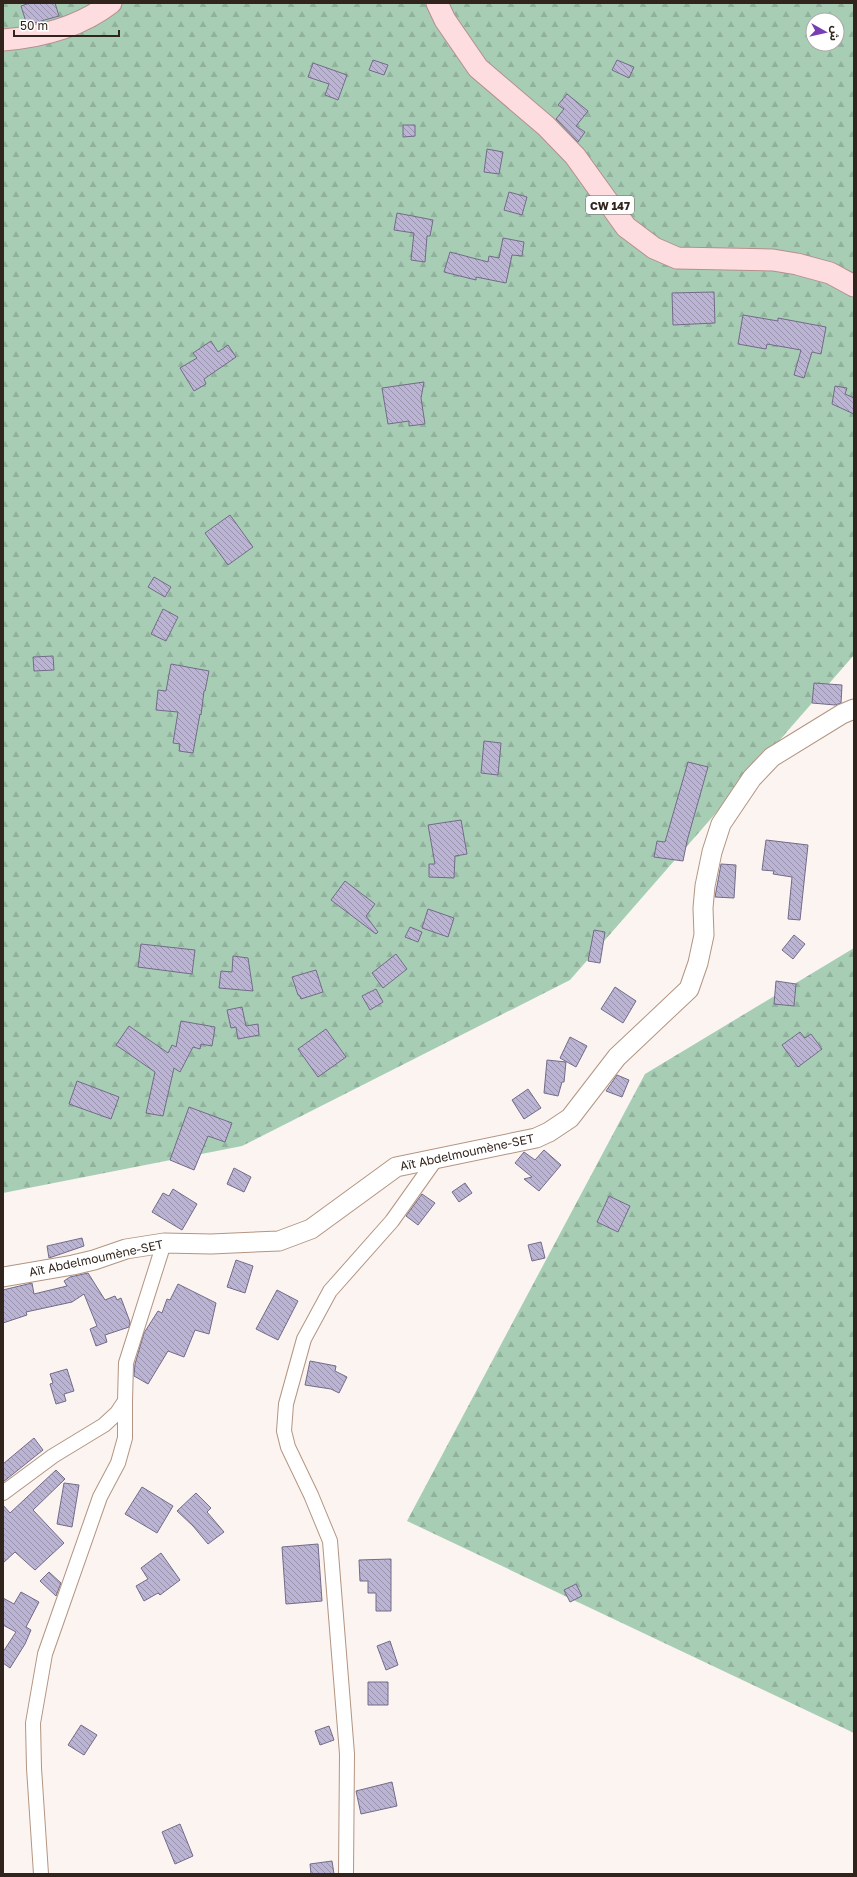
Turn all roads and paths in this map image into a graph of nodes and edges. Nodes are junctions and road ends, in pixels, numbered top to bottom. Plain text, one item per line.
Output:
1 (111, 3) edge
2 (437, 3) edge
3 (3, 40) edge
4 (854, 286) edge
5 (854, 709) edge
6 (436, 1159) junction
7 (164, 1243) junction
8 (3, 1277) edge
9 (125, 1401) junction
10 (3, 1493) edge
11 (41, 1874) edge
12 (346, 1874) edge

1 - 3 main road
2 - 4 main road, CW 147
5 - 6 street, Aït Abdelmoumène-SET
6 - 7 street, Aït Abdelmoumène-SET
6 - 12 street
7 - 8 street, Aït Abdelmoumène-SET
7 - 9 street
9 - 10 street
9 - 11 street

